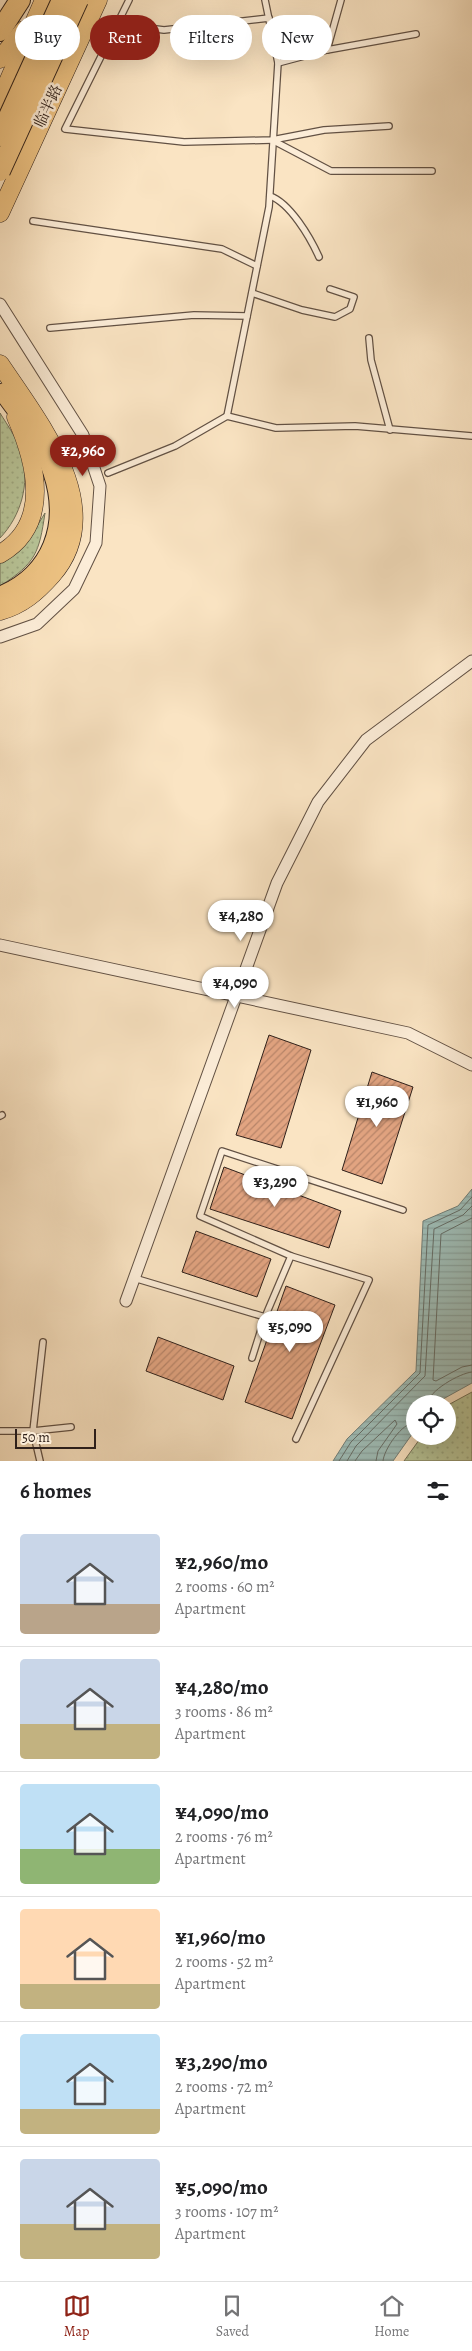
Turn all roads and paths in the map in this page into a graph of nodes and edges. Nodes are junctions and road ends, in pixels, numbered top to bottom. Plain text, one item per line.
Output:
1 (20, 0) edge
2 (43, 0) edge
3 (62, 0) edge
4 (78, 0) edge
5 (98, 0) edge
6 (129, 0) edge
7 (266, 0) edge
8 (341, 0) edge
9 (122, 15) edge
10 (268, 15) edge
11 (262, 19) edge
12 (160, 29) edge
13 (0, 31) edge
14 (416, 34) dead end
15 (332, 35) edge
16 (332, 49) edge
17 (0, 59) edge
18 (99, 60) edge
19 (277, 60) edge
20 (290, 60) edge
21 (278, 63) junction
22 (0, 100) edge
23 (0, 124) edge
24 (389, 126) dead end
25 (37, 132) junction
26 (0, 136) edge
27 (272, 140) junction
28 (432, 171) dead end
29 (0, 172) edge
30 (270, 196) junction
31 (0, 213) edge
32 (34, 221) dead end
33 (319, 257) dead end
34 (257, 266) junction
35 (330, 289) dead end
36 (252, 293) junction
37 (0, 304) edge
38 (248, 316) junction
39 (50, 328) dead end
40 (369, 338) dead end
41 (0, 364) edge
42 (3, 389) edge
43 (226, 416) junction
44 (390, 430) junction
45 (472, 436) edge
46 (108, 473) dead end
47 (0, 554) edge
48 (0, 598) edge
49 (0, 611) edge
50 (0, 637) edge
51 (472, 661) edge
52 (0, 945) edge
53 (236, 996) junction
54 (472, 1065) edge
55 (403, 1210) dead end
56 (290, 1256) junction
57 (134, 1278) junction
58 (126, 1301) dead end
59 (265, 1317) junction
60 (43, 1342) dead end
61 (252, 1358) dead end
62 (71, 1427) dead end
63 (0, 1431) edge
64 (33, 1431) junction
65 (296, 1440) dead end
66 (40, 1461) edge

1 - 13 highway
2 - 17 main road
2 - 22 main road
3 - 26 highway, bridge
4 - 29 highway, bridge
5 - 25 main road, 临半路
6 - 9 lane
7 - 10 lane
8 - 15 lane
11 - 12 lane
14 - 16 lane
18 - 27 lane
19 - 21 lane
20 - 21 lane
21 - 27 lane
23 - 25 street
24 - 27 lane
25 - 31 main road, 临半路
27 - 28 lane
27 - 30 lane
30 - 33 lane
30 - 34 lane
32 - 34 lane
34 - 36 lane
35 - 36 lane
36 - 38 lane
37 - 50 street
38 - 39 lane
38 - 43 lane
40 - 44 lane
41 - 49 main road
42 - 47 main road
42 - 48 highway
43 - 44 lane
43 - 46 lane
44 - 45 lane
51 - 53 street
52 - 53 street
53 - 54 street
53 - 57 street
55 - 56 lane
56 - 59 lane
56 - 65 lane
57 - 58 street
57 - 59 lane
59 - 61 lane
60 - 64 lane
62 - 64 lane
63 - 64 lane
64 - 66 lane

